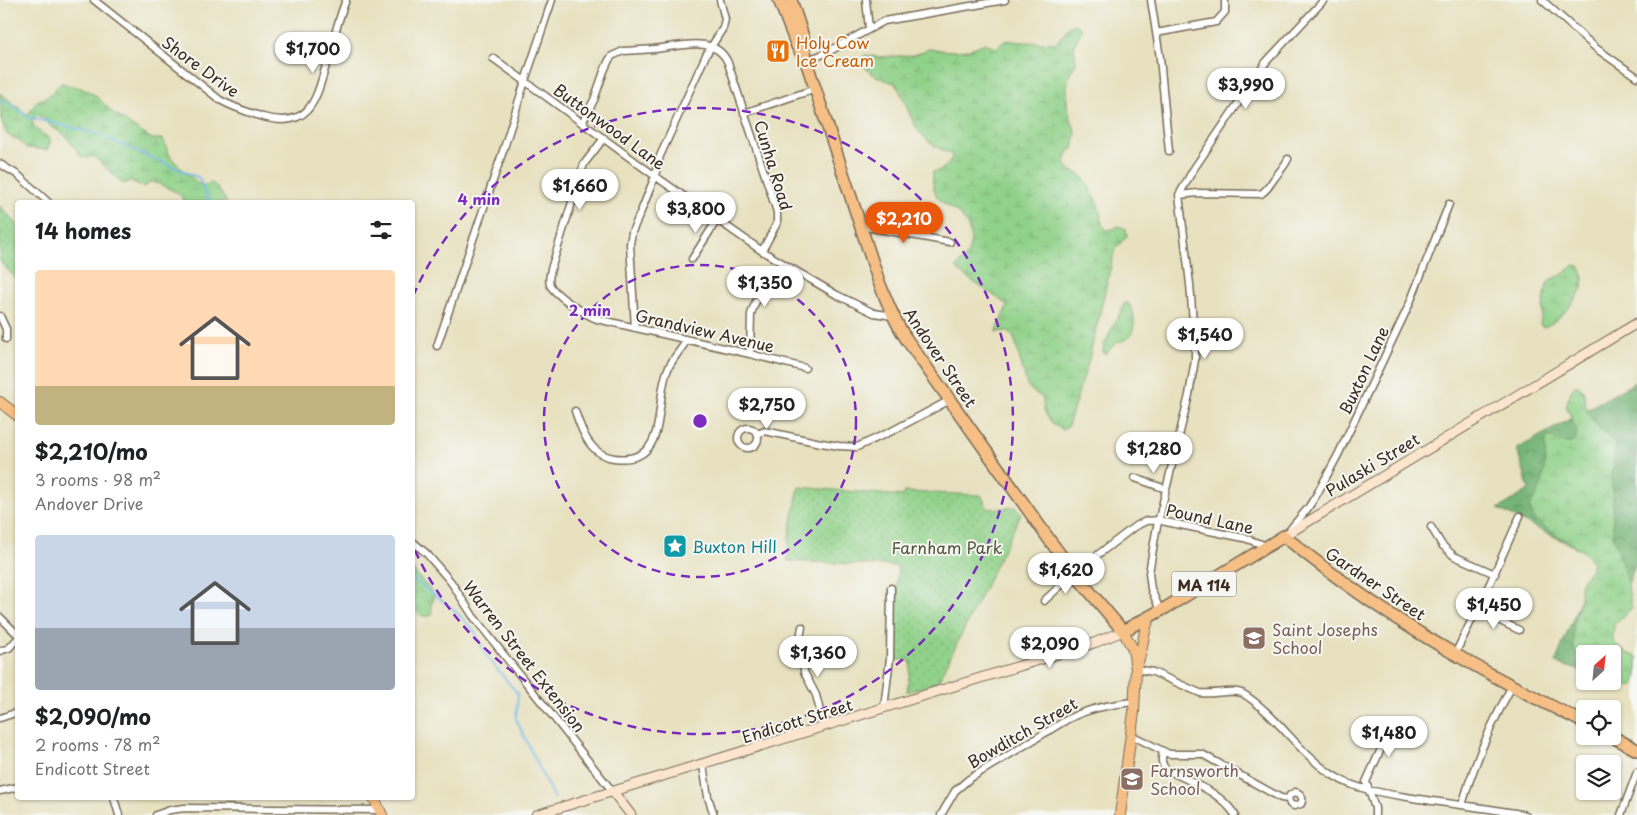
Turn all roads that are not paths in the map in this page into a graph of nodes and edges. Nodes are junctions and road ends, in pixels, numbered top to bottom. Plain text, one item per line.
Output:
1 (94, 0) edge
2 (346, 0) edge
3 (552, 0) edge
4 (720, 0) edge
5 (780, 0) edge
6 (791, 0) edge
7 (866, 0) edge
8 (1005, 0) edge
9 (1151, 0) edge
10 (1225, 0) edge
11 (1324, 0) edge
12 (1542, 0) edge
13 (868, 29) junction
14 (1156, 33) junction
15 (712, 46) junction
16 (493, 58) dead end
17 (806, 61) junction
18 (1637, 77) edge
19 (524, 81) junction
20 (815, 89) junction
21 (744, 113) junction
22 (582, 122) junction
23 (604, 138) junction
24 (1169, 151) dead end
25 (1288, 159) dead end
26 (0, 164) edge
27 (655, 176) junction
28 (1179, 195) junction
29 (46, 200) edge
30 (1449, 204) dead end
31 (718, 220) junction
32 (861, 226) junction
33 (950, 242) dead end
34 (762, 251) junction
35 (692, 259) dead end
36 (782, 263) junction
37 (0, 316) edge
38 (893, 316) junction
39 (1637, 323) edge
40 (635, 328) junction
41 (6, 339) dead end
42 (687, 340) junction
43 (437, 346) dead end
44 (750, 354) junction
45 (805, 368) dead end
46 (950, 400) junction
47 (0, 402) edge
48 (575, 411) dead end
49 (15, 414) edge
50 (758, 434) dead end
51 (1135, 478) dead end
52 (1166, 489) junction
53 (1520, 516) dead end
54 (1159, 520) junction
55 (1431, 527) dead end
56 (1284, 536) junction
57 (415, 544) edge
58 (1267, 546) junction
59 (1074, 573) junction
60 (1494, 574) junction
61 (891, 588) dead end
62 (1044, 601) dead end
63 (1477, 610) junction
64 (1156, 613) junction
65 (0, 617) edge
66 (802, 627) dead end
67 (1519, 630) dead end
68 (1122, 631) junction
69 (15, 634) edge
70 (15, 641) edge
71 (0, 651) edge
72 (1455, 654) junction
73 (1136, 668) junction
74 (1512, 686) junction
75 (1135, 702) junction
76 (884, 708) junction
77 (15, 713) edge
78 (0, 718) edge
79 (1576, 718) edge
80 (824, 727) junction
81 (1390, 729) dead end
82 (1131, 735) junction
83 (1621, 741) edge
84 (1637, 750) edge
85 (1163, 751) junction
86 (703, 765) junction
87 (1637, 772) edge
88 (15, 787) edge
89 (1367, 788) junction
90 (0, 791) edge
91 (613, 792) junction
92 (1288, 799) dead end
93 (115, 800) edge
94 (375, 800) edge
95 (1462, 805) junction
96 (381, 812) edge
97 (119, 815) edge
98 (156, 815) edge
99 (536, 815) edge
100 (631, 815) edge
101 (714, 815) edge
102 (941, 815) edge
103 (1120, 815) edge
104 (1236, 815) edge
105 (1375, 815) edge
106 (1526, 815) edge
107 (1621, 815) edge

1 - 2 street, Shore Drive
3 - 19 street
4 - 15 street
5 - 17 highway, Andover Street
6 - 17 highway, Andover Street
7 - 13 street
8 - 13 street
9 - 14 street
10 - 14 street
11 - 28 street
12 - 18 street
13 - 17 street
14 - 24 street
15 - 21 street, Cunha Road
15 - 22 street
15 - 27 street
16 - 19 street, Buttonwood Lane
17 - 20 highway, Andover Street
19 - 22 street, Buttonwood Lane
19 - 43 street
20 - 21 street
20 - 32 highway, Andover Street
21 - 34 street, Cunha Road
22 - 23 street, Buttonwood Lane
23 - 27 street, Buttonwood Lane
23 - 40 street, Grandview Avenue
25 - 28 street
26 - 29 street
27 - 31 street, Buttonwood Lane
27 - 40 street
28 - 52 street
30 - 56 street, Buxton Lane
31 - 34 street, Buttonwood Lane
31 - 35 street
32 - 33 street
32 - 38 highway, Andover Street
34 - 36 street, Buttonwood Lane
36 - 38 street, Buttonwood Lane
36 - 44 street
37 - 41 street
38 - 46 highway, Andover Street
39 - 56 street, Pulaski Street
40 - 42 street, Grandview Avenue
42 - 44 street, Grandview Avenue
42 - 48 street
44 - 45 street, Grandview Avenue
46 - 50 street
46 - 59 highway, Andover Street
47 - 49 main road
51 - 52 street
52 - 54 street
53 - 60 street
54 - 58 street, Pound Lane
54 - 59 street, Pound Lane
54 - 64 street
55 - 60 street
56 - 58 highway, Pulaski Street / MA 114
56 - 72 highway, Gardner Street
57 - 91 street, Warren Street Extension
58 - 64 highway, Pulaski Street / MA 114
59 - 62 street, Pound Lane
59 - 68 highway, Andover Street
60 - 63 street
61 - 76 street
63 - 67 street
63 - 72 street
64 - 68 highway, Pulaski Street / MA 114
64 - 73 main road
65 - 69 street
66 - 80 street
68 - 73 main road
68 - 76 street, Endicott Street
70 - 71 street
72 - 74 highway, Gardner Street
73 - 75 main road
73 - 89 street
74 - 79 highway, Gardner Street
74 - 95 street
75 - 82 main road
75 - 102 street, Bowditch Street
76 - 80 street, Endicott Street
77 - 78 street
80 - 86 street, Endicott Street
81 - 89 street
82 - 85 street
82 - 103 main road
83 - 84 highway
85 - 92 street
85 - 104 street
86 - 91 street, Endicott Street
86 - 101 street
87 - 107 street
88 - 90 street
89 - 95 street
89 - 105 street
91 - 99 street, Endicott Street
91 - 100 street
93 - 97 street
94 - 96 main road
95 - 106 street
96 - 98 street

